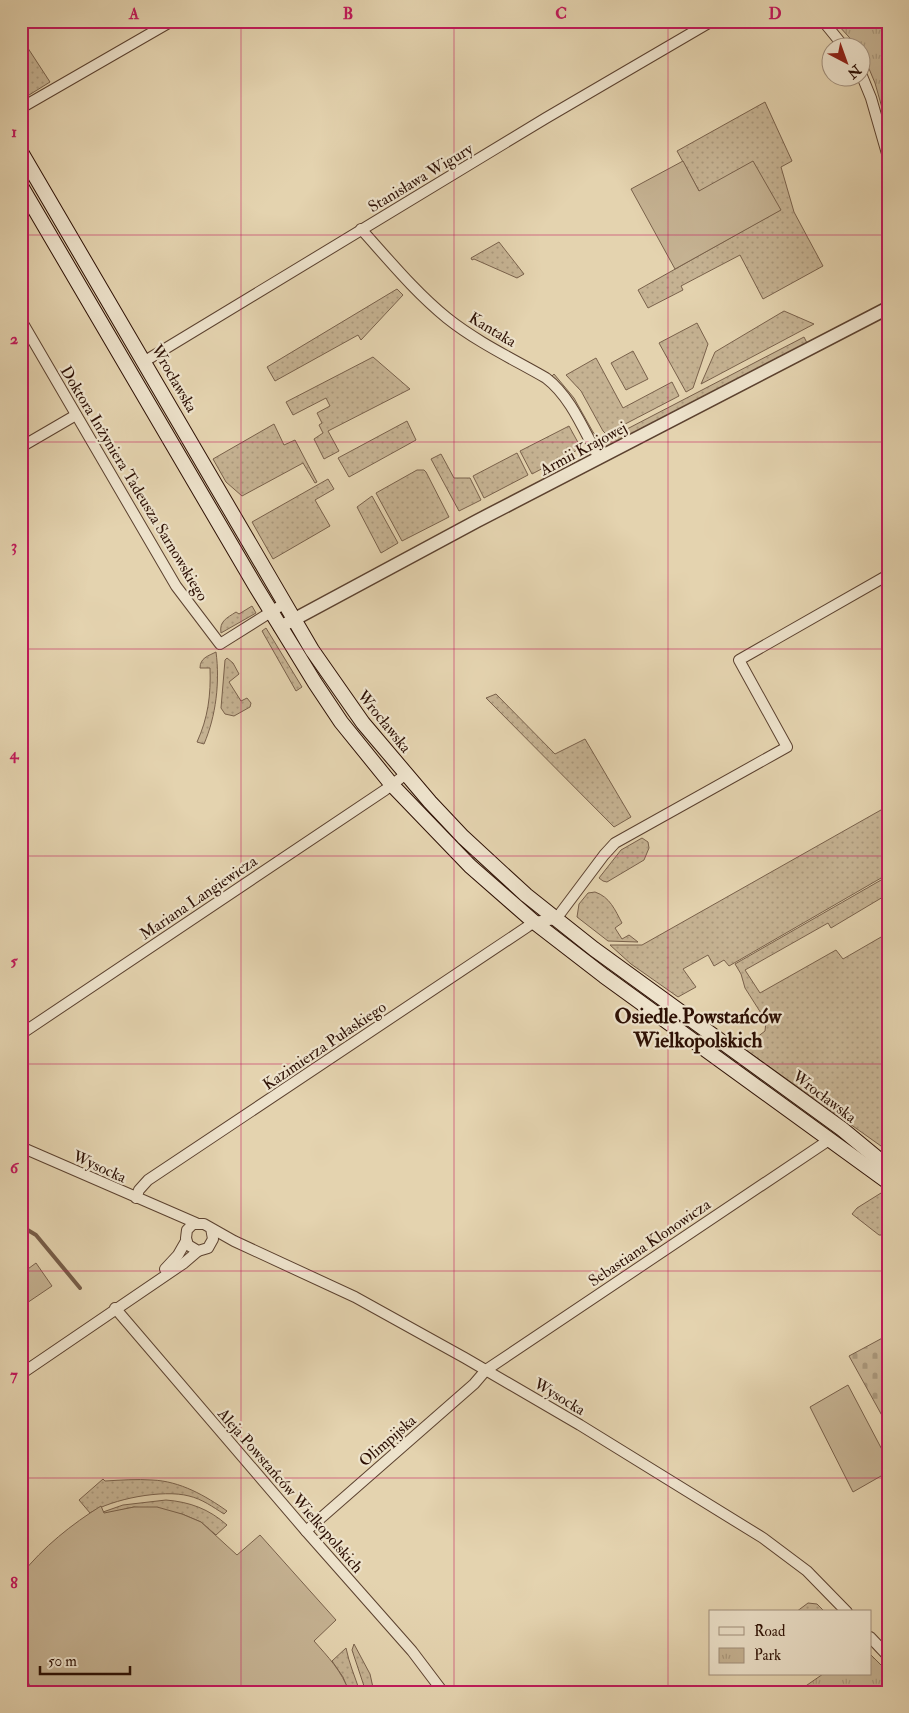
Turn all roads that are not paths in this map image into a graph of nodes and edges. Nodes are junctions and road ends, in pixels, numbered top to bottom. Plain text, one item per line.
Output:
1 (172, 21) edge
2 (712, 21) edge
3 (822, 21) edge
4 (836, 38) edge
5 (867, 88) edge
6 (21, 108) edge
7 (21, 152) edge
8 (888, 157) edge
9 (21, 186) edge
10 (362, 229) junction
11 (888, 308) edge
12 (21, 320) edge
13 (145, 361) junction
14 (76, 415) junction
15 (21, 447) edge
16 (599, 458) junction
17 (888, 576) edge
18 (285, 603) junction
19 (271, 612) junction
20 (294, 619) junction
21 (280, 627) junction
22 (406, 774) junction
23 (392, 786) junction
24 (556, 919) junction
25 (534, 922) junction
26 (21, 1034) edge
27 (829, 1140) junction
28 (21, 1147) edge
29 (888, 1167) edge
30 (888, 1182) edge
31 (136, 1198) junction
32 (167, 1211) junction
33 (196, 1224) junction
34 (211, 1228) junction
35 (186, 1237) junction
36 (234, 1241) junction
37 (212, 1244) junction
38 (198, 1251) junction
39 (142, 1290) junction
40 (115, 1308) junction
41 (486, 1370) junction
42 (21, 1374) edge
43 (306, 1531) junction
44 (845, 1610) edge
45 (872, 1639) edge
46 (888, 1656) edge
47 (443, 1692) edge

1 - 6 street
2 - 10 street, Stanisława Wigury
3 - 4 street
5 - 8 street
7 - 13 main road, Wrocławska
9 - 19 main road, Wrocławska
10 - 13 street, Stanisława Wigury
10 - 16 street, Kantaka
11 - 16 street, Armii Krajowej
12 - 14 street, Doktora Inżyniera Tadeusza Sarnowskiego
13 - 18 main road, Wrocławska
14 - 15 street
14 - 19 street, Doktora Inżyniera Tadeusza Sarnowskiego
16 - 20 street, Armii Krajowej
17 - 24 street
18 - 19 street, Doktora Inżyniera Tadeusza Sarnowskiego
18 - 20 main road, Wrocławska
19 - 21 main road, Wrocławska
20 - 21 street, Armii Krajowej
20 - 22 main road, Wrocławska
21 - 23 main road, Wrocławska
22 - 23 street, Mariana Langiewicza
22 - 24 main road, Wrocławska
23 - 25 main road, Wrocławska
23 - 26 street, Mariana Langiewicza
24 - 25 street
24 - 29 main road, Wrocławska
25 - 27 main road, Wrocławska
25 - 31 street, Kazimierza Pułaskiego
27 - 30 main road, Wrocławska
27 - 41 street, Sebastiana Klonowicza
28 - 31 street, Wysocka
31 - 32 street, Wysocka
32 - 33 street, Wysocka
32 - 35 street, Wysocka
33 - 34 street
33 - 35 street
34 - 36 street, Wysocka
34 - 37 street
35 - 38 street
35 - 39 street
36 - 37 street
36 - 41 street, Wysocka
37 - 38 street
38 - 39 street
39 - 40 street
40 - 42 street
40 - 43 street, Aleja Powstańców Wielkopolskich
41 - 43 street, Olimpijska
41 - 44 street, Wysocka
43 - 47 street, Aleja Powstańców Wielkopolskich
45 - 46 street

